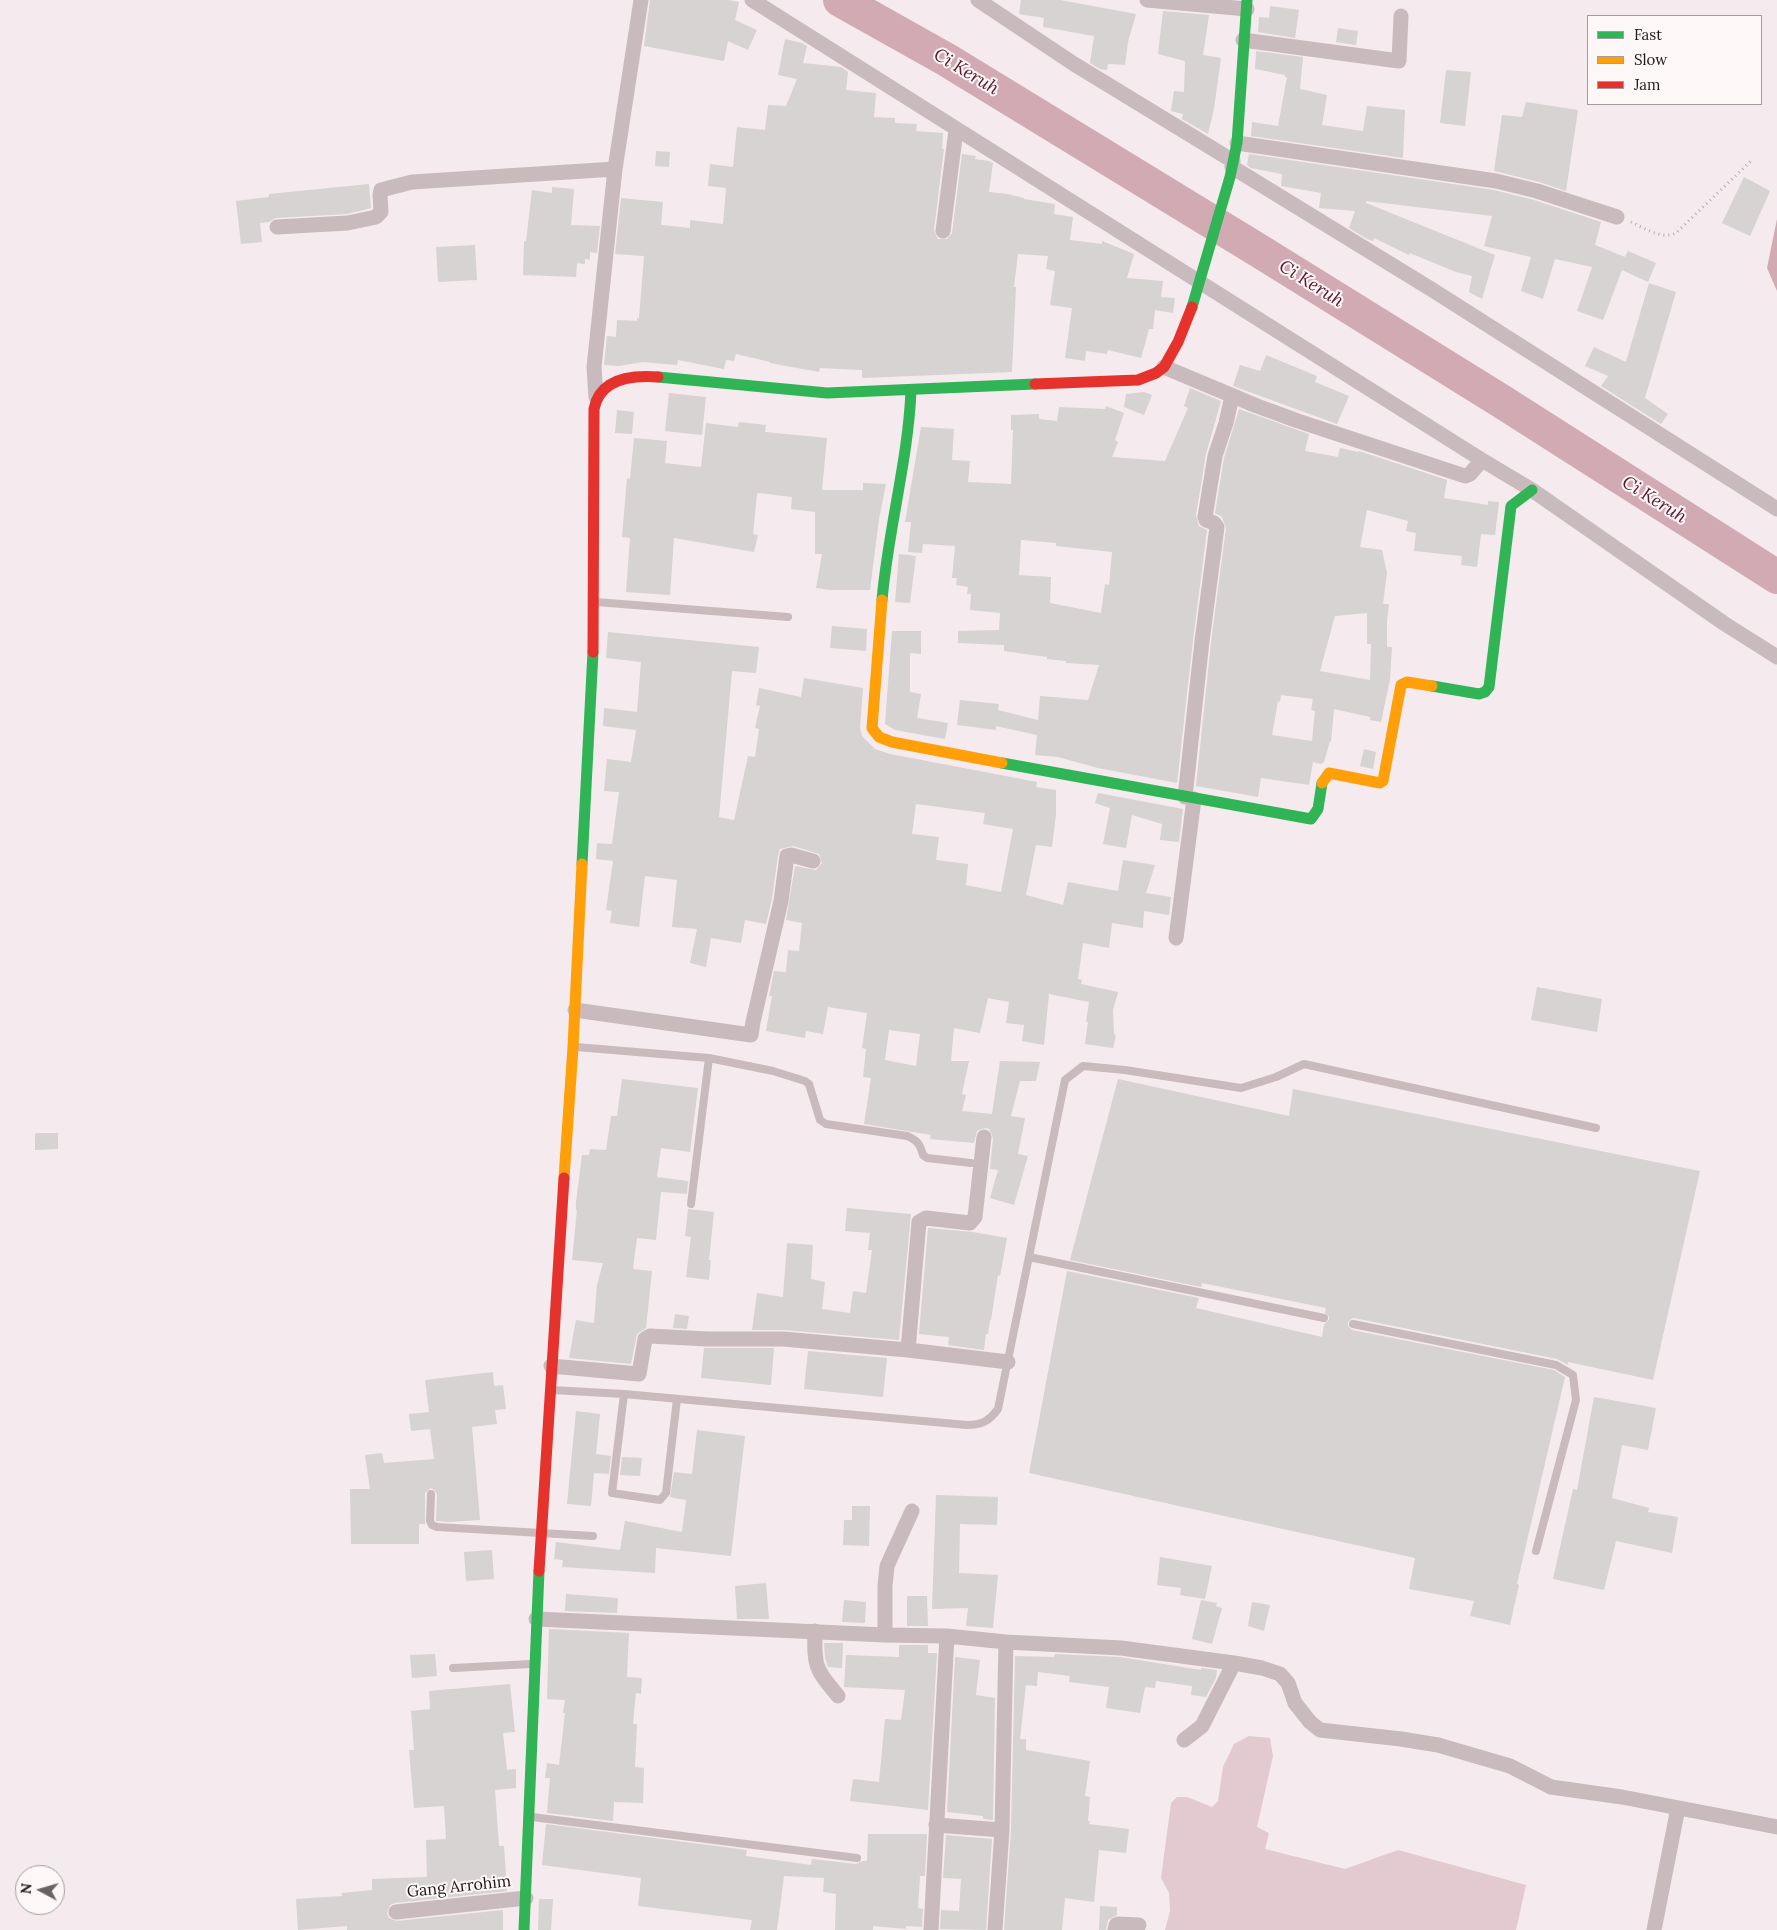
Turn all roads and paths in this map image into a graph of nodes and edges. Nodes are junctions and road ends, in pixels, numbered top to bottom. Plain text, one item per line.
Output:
1 (641, 0) edge
2 (752, 0) edge
3 (978, 0) edge
4 (1147, 0) edge
5 (1247, 4) edge
6 (1402, 16) dead end
7 (1243, 40) junction
8 (956, 130) junction
9 (1237, 143) junction
10 (1752, 160) dead end
11 (1232, 168) junction
12 (615, 169) junction
13 (1617, 217) joint
14 (277, 227) dead end
15 (943, 231) dead end
16 (1198, 282) junction
17 (1164, 367) junction
18 (911, 391) junction
19 (1232, 396) junction
20 (596, 397) junction
21 (1482, 460) junction
22 (1532, 490) junction
23 (1777, 509) edge
24 (593, 602) junction
25 (788, 617) dead end
26 (1777, 657) edge
27 (1189, 798) junction
28 (813, 861) dead end
29 (1176, 938) dead end
30 (575, 1010) junction
31 (573, 1047) junction
32 (709, 1058) junction
33 (1596, 1128) dead end
34 (984, 1137) dead end
35 (971, 1163) dead end
36 (691, 1204) dead end
37 (1029, 1257) junction
38 (1324, 1318) dead end
39 (1353, 1324) dead end
40 (908, 1350) junction
41 (1008, 1362) junction
42 (551, 1366) junction
43 (550, 1390) junction
44 (624, 1394) junction
45 (676, 1399) junction
46 (431, 1494) dead end
47 (912, 1511) dead end
48 (541, 1533) junction
49 (593, 1536) dead end
50 (1536, 1551) dead end
51 (536, 1619) junction
52 (815, 1632) junction
53 (885, 1635) junction
54 (947, 1636) junction
55 (1006, 1642) junction
56 (1234, 1663) junction
57 (534, 1664) junction
58 (453, 1668) dead end
59 (838, 1696) dead end
60 (1184, 1740) dead end
61 (1678, 1808) junction
62 (528, 1817) junction
63 (936, 1825) junction
64 (1777, 1827) edge
65 (1002, 1830) junction
66 (857, 1858) dead end
67 (526, 1898) junction
68 (396, 1912) dead end
69 (1140, 1925) dead end
70 (1115, 1928) edge
71 (524, 1930) edge
72 (931, 1930) edge
73 (995, 1930) edge
74 (1654, 1930) edge

1 - 12 street
2 - 8 street
3 - 11 street
4 - 5 street
5 - 7 main road
6 - 7 street
7 - 9 main road
8 - 15 street
8 - 16 street
9 - 11 main road
9 - 13 street
10 - 13 path
11 - 16 main road
11 - 23 street
12 - 14 street
12 - 20 street
16 - 17 main road
16 - 21 street
17 - 18 main road
17 - 19 street
18 - 20 main road
18 - 27 main road
19 - 21 street
19 - 27 street
20 - 24 main road
21 - 22 street
22 - 26 street
22 - 27 main road
24 - 25 lane
24 - 30 main road
27 - 29 street
28 - 30 street
30 - 31 main road
31 - 32 lane
31 - 42 main road
32 - 35 lane
32 - 36 lane
33 - 37 lane
34 - 40 street
37 - 38 lane
37 - 41 lane
39 - 50 lane
40 - 41 street
40 - 42 street
41 - 45 lane
42 - 43 main road
43 - 44 lane
43 - 48 main road
44 - 45 lane
44 - 45 lane
46 - 48 lane
47 - 53 street
48 - 49 lane
48 - 51 main road
51 - 52 street
51 - 57 main road
52 - 53 street
52 - 59 street
53 - 54 street
54 - 55 street
54 - 63 street
55 - 56 street
55 - 65 street
56 - 60 street
56 - 61 street
57 - 58 lane
57 - 62 main road
61 - 64 street
61 - 74 street
62 - 66 lane
62 - 67 main road
63 - 65 street
63 - 72 street
65 - 73 street
67 - 68 street, Gang Arrohim
67 - 71 main road
69 - 70 street

